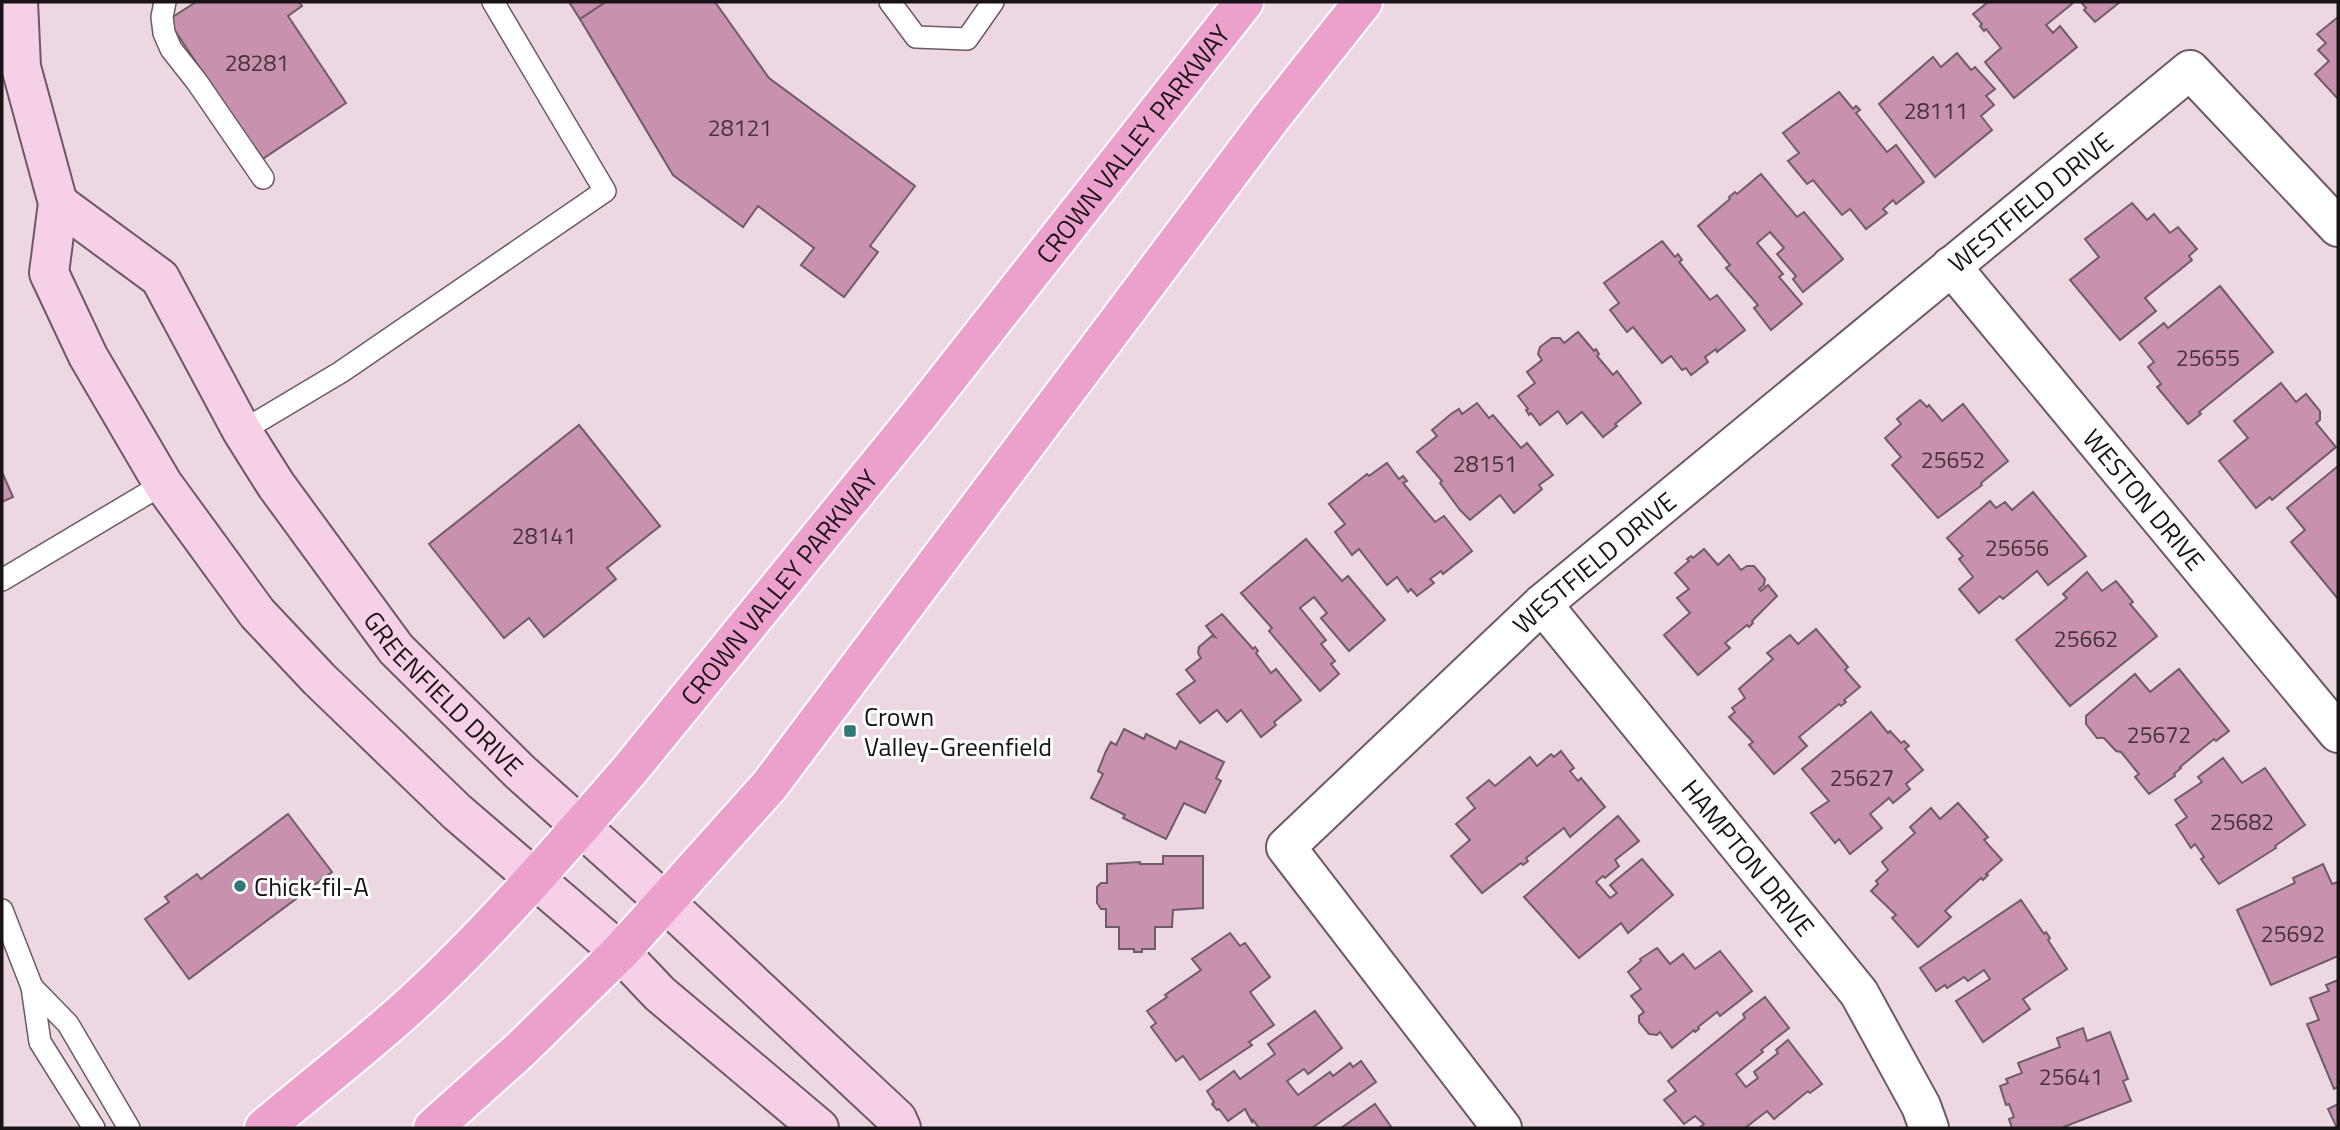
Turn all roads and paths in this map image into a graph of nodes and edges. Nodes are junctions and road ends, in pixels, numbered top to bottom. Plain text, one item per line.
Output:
1 (18, 2) edge
2 (165, 2) edge
3 (493, 2) edge
4 (890, 2) edge
5 (993, 2) edge
6 (1244, 2) edge
7 (1363, 2) edge
8 (262, 178) dead end
9 (58, 202) junction
10 (2338, 227) edge
11 (1951, 266) junction
12 (242, 431) junction
13 (163, 484) junction
14 (2, 580) edge
15 (1542, 604) junction
16 (2338, 733) edge
17 (580, 827) junction
18 (535, 878) junction
19 (665, 902) junction
20 (2, 911) edge
21 (620, 952) junction
22 (32, 987) junction
23 (94, 1128) edge
24 (129, 1128) edge
25 (264, 1128) edge
26 (433, 1128) edge
27 (819, 1128) edge
28 (901, 1128) edge
29 (1502, 1128) edge
30 (1929, 1128) edge

1 - 9 main road
2 - 8 lane
3 - 12 lane
4 - 5 lane
6 - 17 main road, CROWN VALLEY PARKWAY
7 - 19 main road
9 - 12 main road, GREENFIELD DRIVE
9 - 13 main road
10 - 11 street, WESTFIELD DRIVE
11 - 15 street, WESTFIELD DRIVE
11 - 16 street, WESTON DRIVE
12 - 17 main road, GREENFIELD DRIVE
13 - 14 lane
13 - 18 main road
15 - 29 street, WESTFIELD DRIVE
15 - 30 street, HAMPTON DRIVE
17 - 18 main road, CROWN VALLEY PARKWAY
17 - 19 main road, GREENFIELD DRIVE
18 - 21 main road
18 - 25 main road, CROWN VALLEY PARKWAY
19 - 21 main road
19 - 28 main road, GREENFIELD DRIVE
20 - 22 lane
21 - 26 main road
21 - 27 main road
22 - 23 lane
22 - 24 lane

